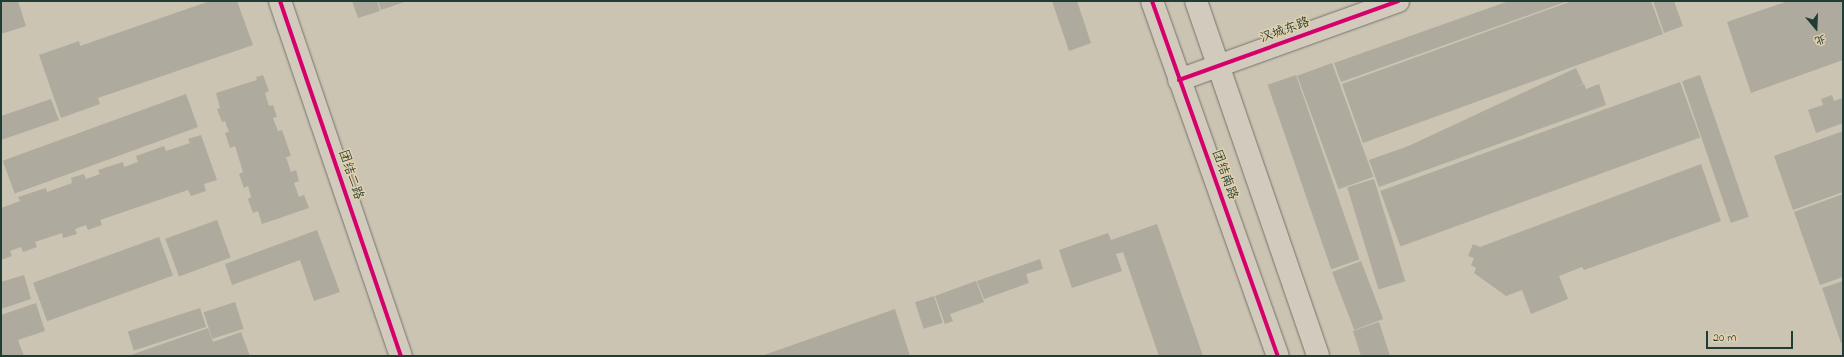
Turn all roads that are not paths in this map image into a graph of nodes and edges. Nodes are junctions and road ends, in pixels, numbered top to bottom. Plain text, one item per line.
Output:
1 (280, 1) edge
2 (1152, 1) edge
3 (1196, 1) edge
4 (1398, 1) edge
5 (1218, 66) junction
6 (1179, 80) junction
7 (401, 356) edge
8 (1278, 356) edge
9 (1318, 356) edge

1 - 7 street, 团结二路
2 - 6 street, 团结南路
3 - 5 street
4 - 5 street, 汉城东路
5 - 6 street, 汉城东路
5 - 9 street
6 - 8 street, 团结南路

